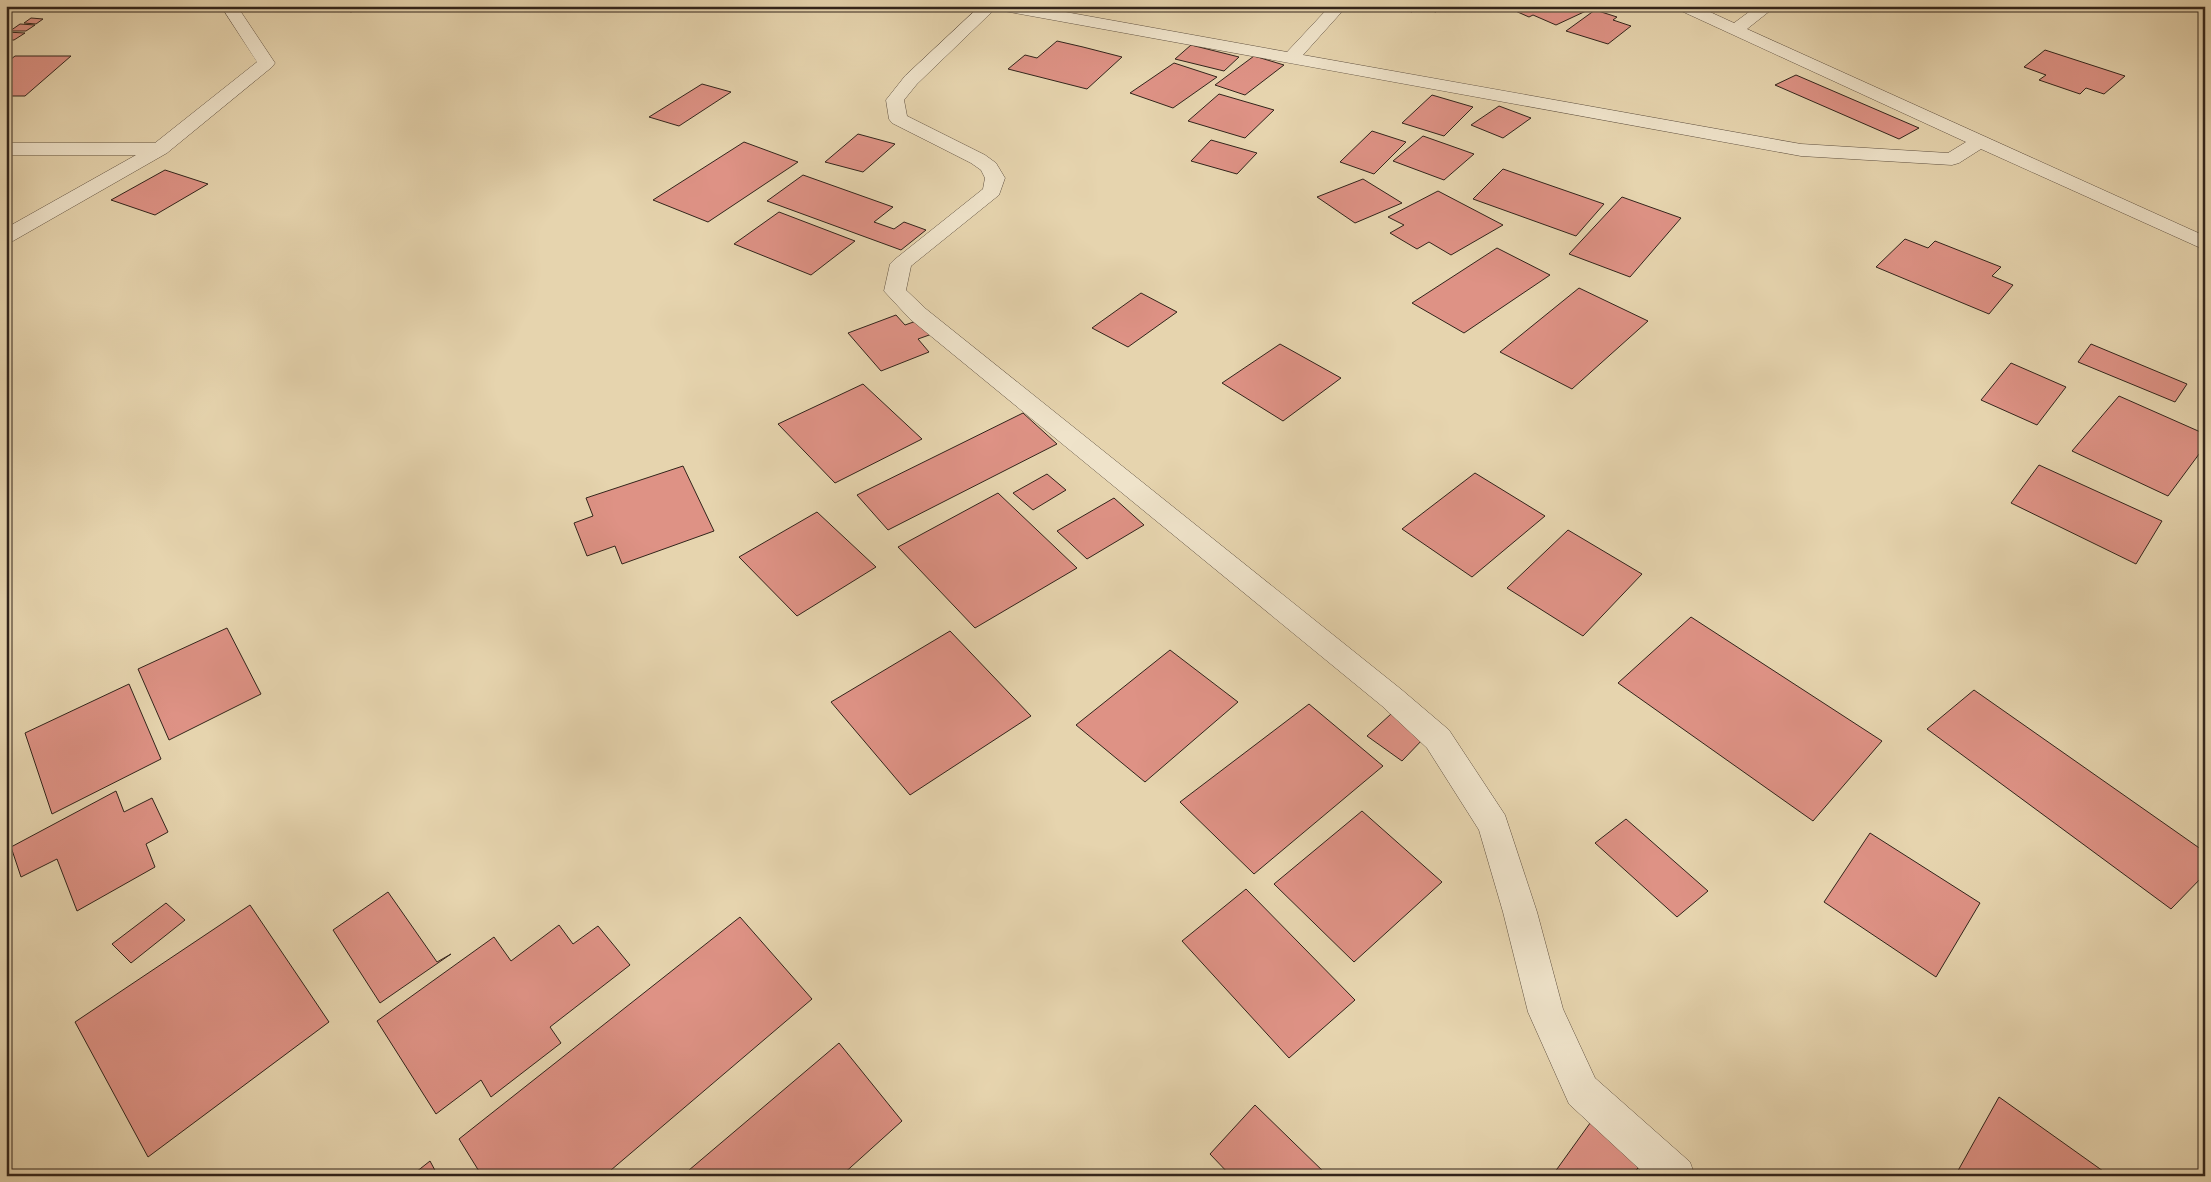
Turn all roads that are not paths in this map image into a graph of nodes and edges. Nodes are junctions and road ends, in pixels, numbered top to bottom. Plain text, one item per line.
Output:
1 (229, 6) edge
2 (990, 6) edge
3 (1004, 6) edge
4 (1339, 6) edge
5 (1683, 6) edge
6 (1768, 6) edge
7 (1735, 30) junction
8 (1292, 57) junction
9 (1982, 141) junction
10 (6, 149) edge
11 (160, 149) junction
12 (6, 238) edge
13 (2205, 244) edge
14 (1676, 1176) edge

1 - 11 street
2 - 14 street
3 - 8 street
4 - 8 street
5 - 7 street
6 - 7 street
7 - 9 street
8 - 9 street
9 - 13 street
10 - 11 street
11 - 12 street

